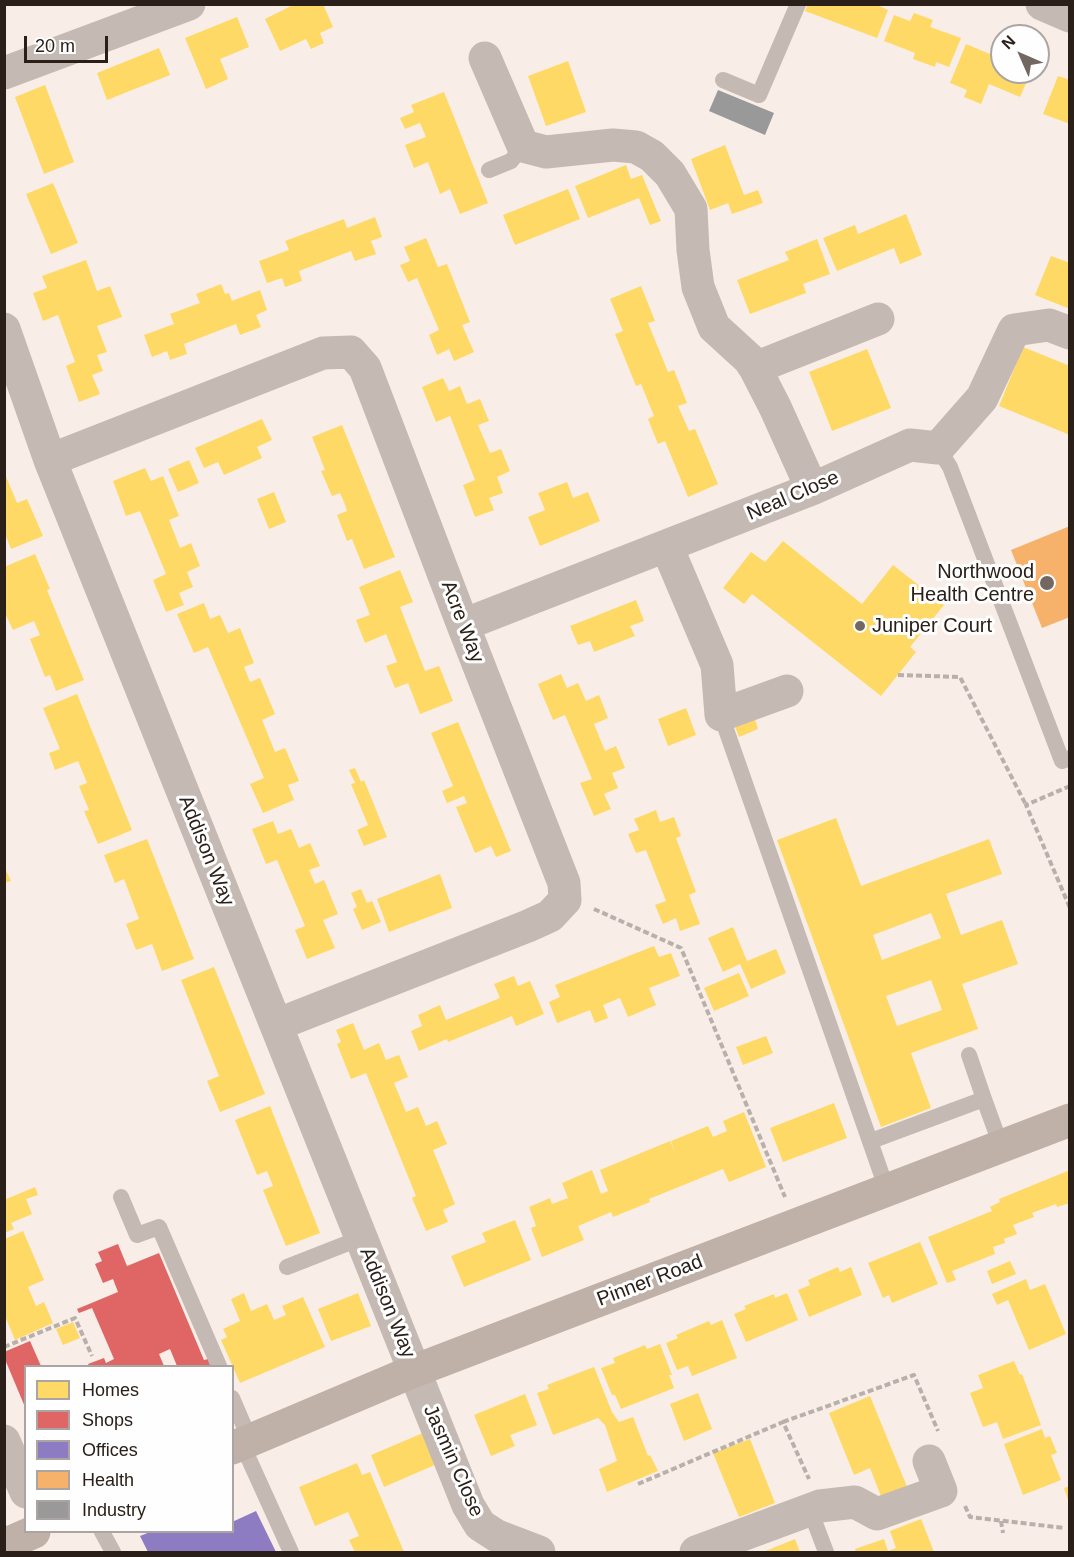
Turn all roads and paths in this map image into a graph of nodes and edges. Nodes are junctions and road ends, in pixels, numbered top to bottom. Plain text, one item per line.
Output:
1 (189, 4) edge
2 (798, 4) edge
3 (1042, 4) edge
4 (1070, 16) edge
5 (485, 58) dead end
6 (4, 73) edge
7 (723, 80) dead end
8 (523, 146) junction
9 (489, 170) dead end
10 (878, 319) dead end
11 (4, 329) edge
12 (1070, 333) edge
13 (755, 368) junction
14 (938, 448) junction
15 (50, 460) junction
16 (812, 489) junction
17 (667, 547) junction
18 (463, 625) junction
19 (898, 675) dead end
20 (787, 691) dead end
21 (721, 716) junction
22 (1070, 758) edge
23 (1070, 786) edge
24 (1026, 805) junction
25 (565, 900) junction
26 (1070, 908) edge
27 (276, 1025) junction
28 (969, 1055) dead end
29 (984, 1099) junction
30 (1070, 1120) edge
31 (871, 1141) junction
32 (1002, 1146) junction
33 (888, 1190) junction
34 (121, 1197) dead end
35 (797, 1225) junction
36 (361, 1238) junction
37 (287, 1267) dead end
38 (4, 1347) edge
39 (92, 1356) dead end
40 (219, 1365) edge
41 (414, 1371) junction
42 (234, 1407) edge
43 (783, 1422) junction
44 (4, 1441) edge
45 (242, 1444) edge
46 (935, 1449) joint
47 (638, 1484) dead end
48 (24, 1487) edge
49 (815, 1508) junction
50 (1001, 1521) dead end
51 (32, 1533) edge
52 (103, 1533) edge
53 (1004, 1533) dead end
54 (4, 1545) edge
55 (706, 1551) edge
56 (113, 1552) edge
57 (291, 1552) edge
58 (539, 1552) edge
59 (826, 1552) edge

1 - 6 street
2 - 7 lane
3 - 4 street
5 - 8 street
8 - 9 lane
8 - 13 street
10 - 13 street
11 - 15 street, Addison Way
12 - 14 street
13 - 16 street
14 - 16 street, Neal Close
14 - 22 lane
15 - 18 street, Acre Way
15 - 27 street, Addison Way
16 - 17 street, Neal Close
17 - 18 street, Neal Close
17 - 21 street
18 - 25 street, Acre Way
19 - 24 path
20 - 21 street
21 - 31 lane
23 - 24 path
24 - 26 path
25 - 27 street
25 - 35 path
27 - 36 street, Addison Way
28 - 29 lane
29 - 31 lane
29 - 32 lane
30 - 32 main road, Pinner Road
31 - 33 lane
32 - 33 main road, Pinner Road
33 - 35 main road, Pinner Road
34 - 40 lane
35 - 41 main road, Pinner Road
36 - 37 lane
36 - 41 street, Addison Way
38 - 39 path
41 - 45 main road, Pinner Road
41 - 58 street, Jasmin Close
42 - 45 lane
43 - 46 path
43 - 47 path
43 - 49 path
44 - 48 street
45 - 57 lane
46 - 49 street
49 - 55 street
49 - 59 lane
50 - 53 path
51 - 54 main road
52 - 56 lane

